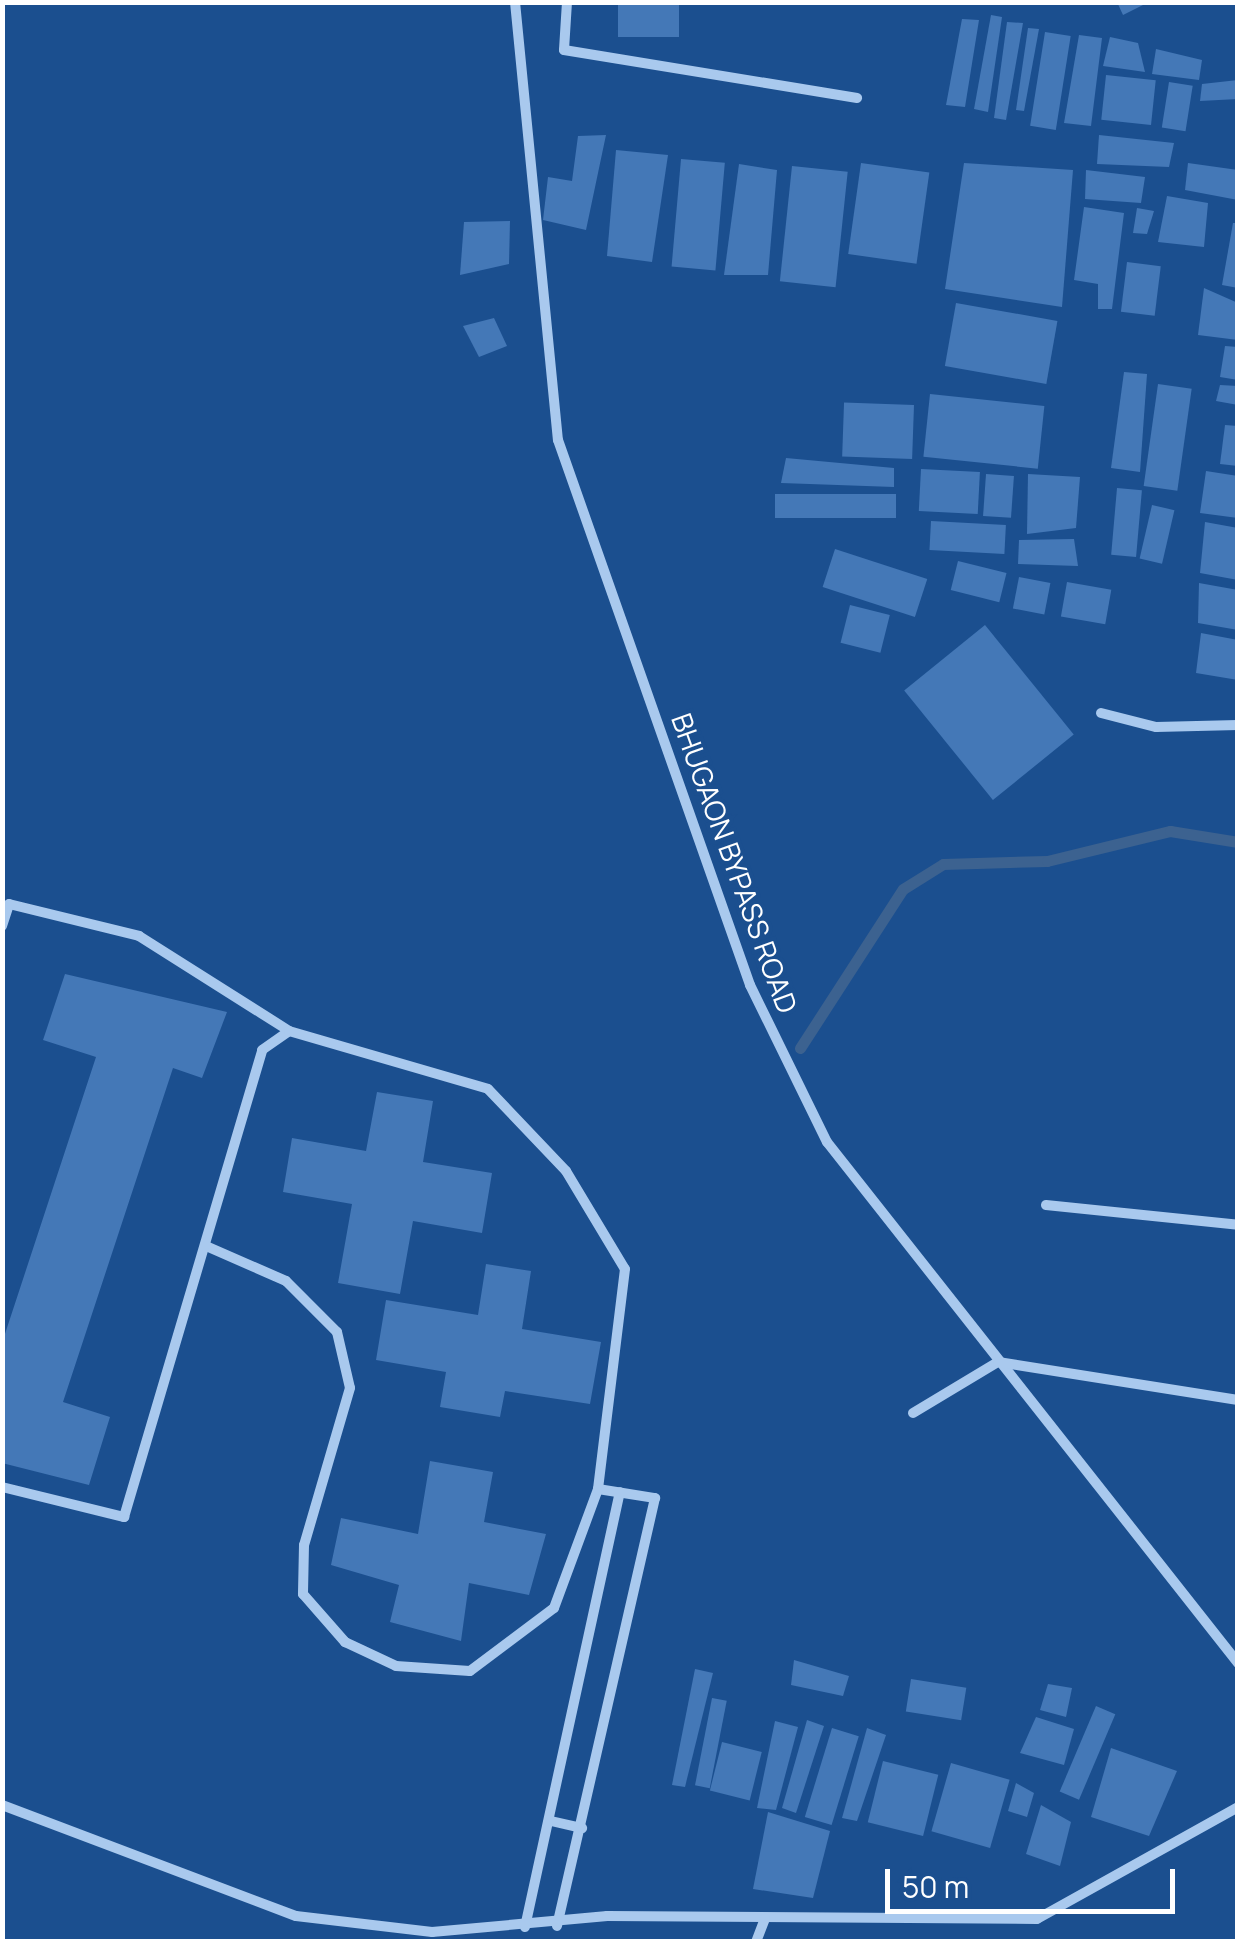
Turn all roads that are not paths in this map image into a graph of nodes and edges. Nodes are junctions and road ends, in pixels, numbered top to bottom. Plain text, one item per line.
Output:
1 (515, 2) edge
2 (567, 2) edge
3 (857, 98) dead end
4 (1101, 713) dead end
5 (1238, 725) edge
6 (2, 926) edge
7 (288, 1031) junction
8 (1046, 1205) dead end
9 (1238, 1225) edge
10 (206, 1246) junction
11 (998, 1362) junction
12 (1238, 1400) edge
13 (914, 1414) dead end
14 (2, 1488) edge
15 (598, 1489) junction
16 (620, 1492) junction
17 (1238, 1663) edge
18 (2, 1804) edge
19 (1238, 1807) edge
20 (550, 1822) junction
21 (582, 1828) junction
22 (765, 1920) junction
23 (557, 1926) junction
24 (525, 1927) junction
25 (432, 1932) junction
26 (420, 1942) edge
27 (756, 1942) edge

1 - 11 street, BHUGAON BYPASS ROAD
2 - 3 street
4 - 5 street
6 - 7 street
7 - 10 street
7 - 15 street
8 - 9 street
10 - 14 street
10 - 15 street
11 - 12 street
11 - 13 street
11 - 17 street, BHUGAON BYPASS ROAD
15 - 16 street
16 - 20 street
16 - 21 street
18 - 25 street
19 - 22 street
20 - 21 street
20 - 24 street
21 - 23 street
22 - 23 street
22 - 27 street
23 - 24 street
24 - 25 street
25 - 26 street

